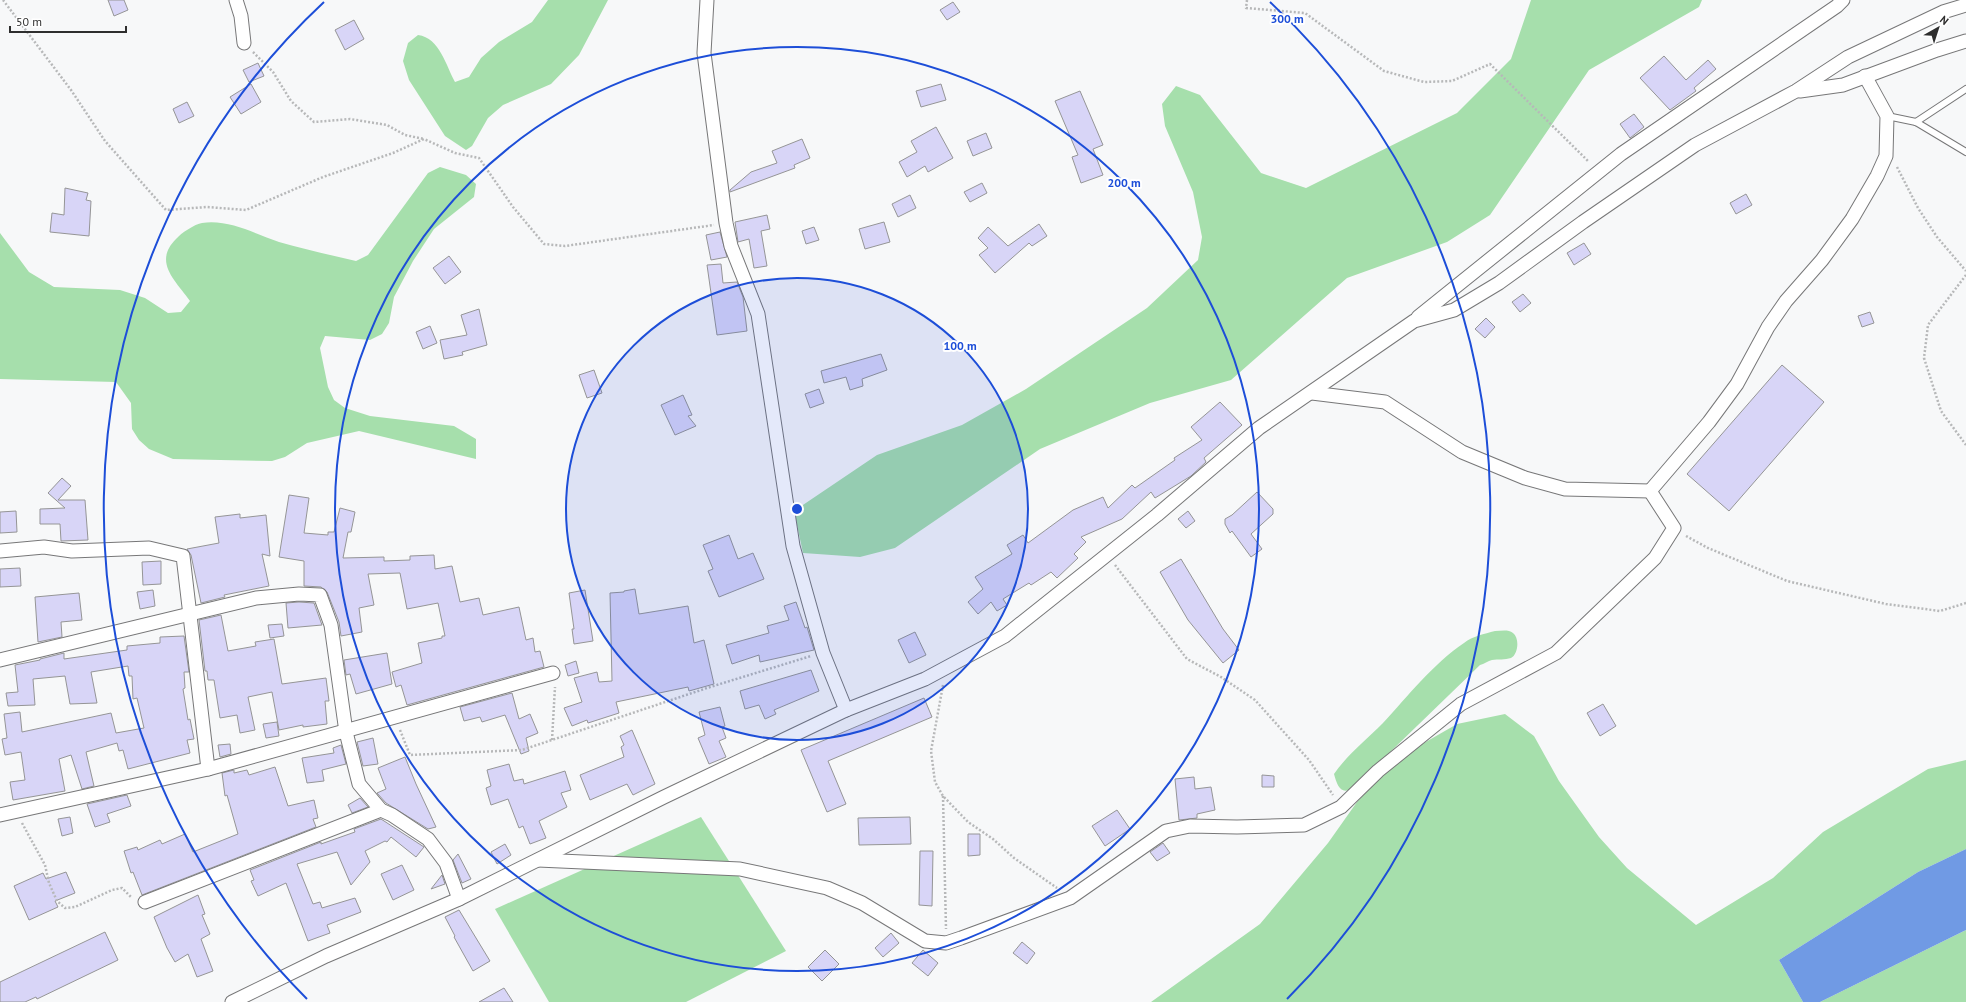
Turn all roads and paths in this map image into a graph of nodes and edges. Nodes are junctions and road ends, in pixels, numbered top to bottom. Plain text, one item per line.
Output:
1 (3, 0) edge
2 (236, 0) edge
3 (707, 0) edge
4 (1247, 0) edge
5 (1843, 0) edge
6 (1966, 5) edge
7 (1966, 41) edge
8 (244, 44) joint
9 (1865, 76) junction
10 (1966, 89) edge
11 (1796, 91) junction
12 (1887, 116) junction
13 (1916, 122) junction
14 (424, 139) junction
15 (1966, 152) edge
16 (1895, 163) dead end
17 (1598, 172) junction
18 (726, 223) junction
19 (1966, 271) edge
20 (1966, 275) edge
21 (1414, 321) junction
22 (1312, 393) junction
23 (1966, 445) edge
24 (1650, 491) junction
25 (1674, 528) junction
26 (0, 551) edge
27 (1107, 554) junction
28 (1966, 603) edge
29 (190, 616) junction
30 (823, 653) junction
31 (0, 660) edge
32 (945, 668) junction
33 (553, 673) joint
34 (846, 710) junction
35 (396, 718) junction
36 (346, 732) junction
37 (552, 740) junction
38 (208, 769) junction
39 (943, 796) junction
40 (1341, 807) junction
41 (381, 810) junction
42 (13, 812) junction
43 (0, 815) edge
44 (538, 860) junction
45 (1070, 898) junction
46 (459, 899) junction
47 (146, 902) joint
48 (946, 943) junction
49 (232, 1002) edge

1 - 14 path
2 - 8 street
3 - 18 street
4 - 17 path
5 - 17 street
6 - 11 street
7 - 9 street
8 - 14 path
9 - 11 street
9 - 12 street
10 - 13 lane
11 - 21 street
12 - 13 lane
12 - 24 street
13 - 15 lane
14 - 18 path
16 - 19 path
17 - 21 street
18 - 30 street
20 - 23 path
21 - 22 street
22 - 24 street
22 - 27 street
24 - 25 street
25 - 28 path
25 - 40 street
26 - 29 street
27 - 32 street
27 - 40 path
29 - 31 street
29 - 36 street
29 - 38 street
30 - 34 street
30 - 37 path
32 - 34 street
32 - 39 path
33 - 35 street
33 - 37 path
34 - 44 street
35 - 36 street
35 - 37 path
36 - 38 street
36 - 41 street
38 - 42 street
39 - 45 path
39 - 48 path
40 - 45 street
41 - 46 street
41 - 47 street
42 - 43 street
42 - 47 path
44 - 46 street
44 - 48 street
45 - 48 street
46 - 49 street

